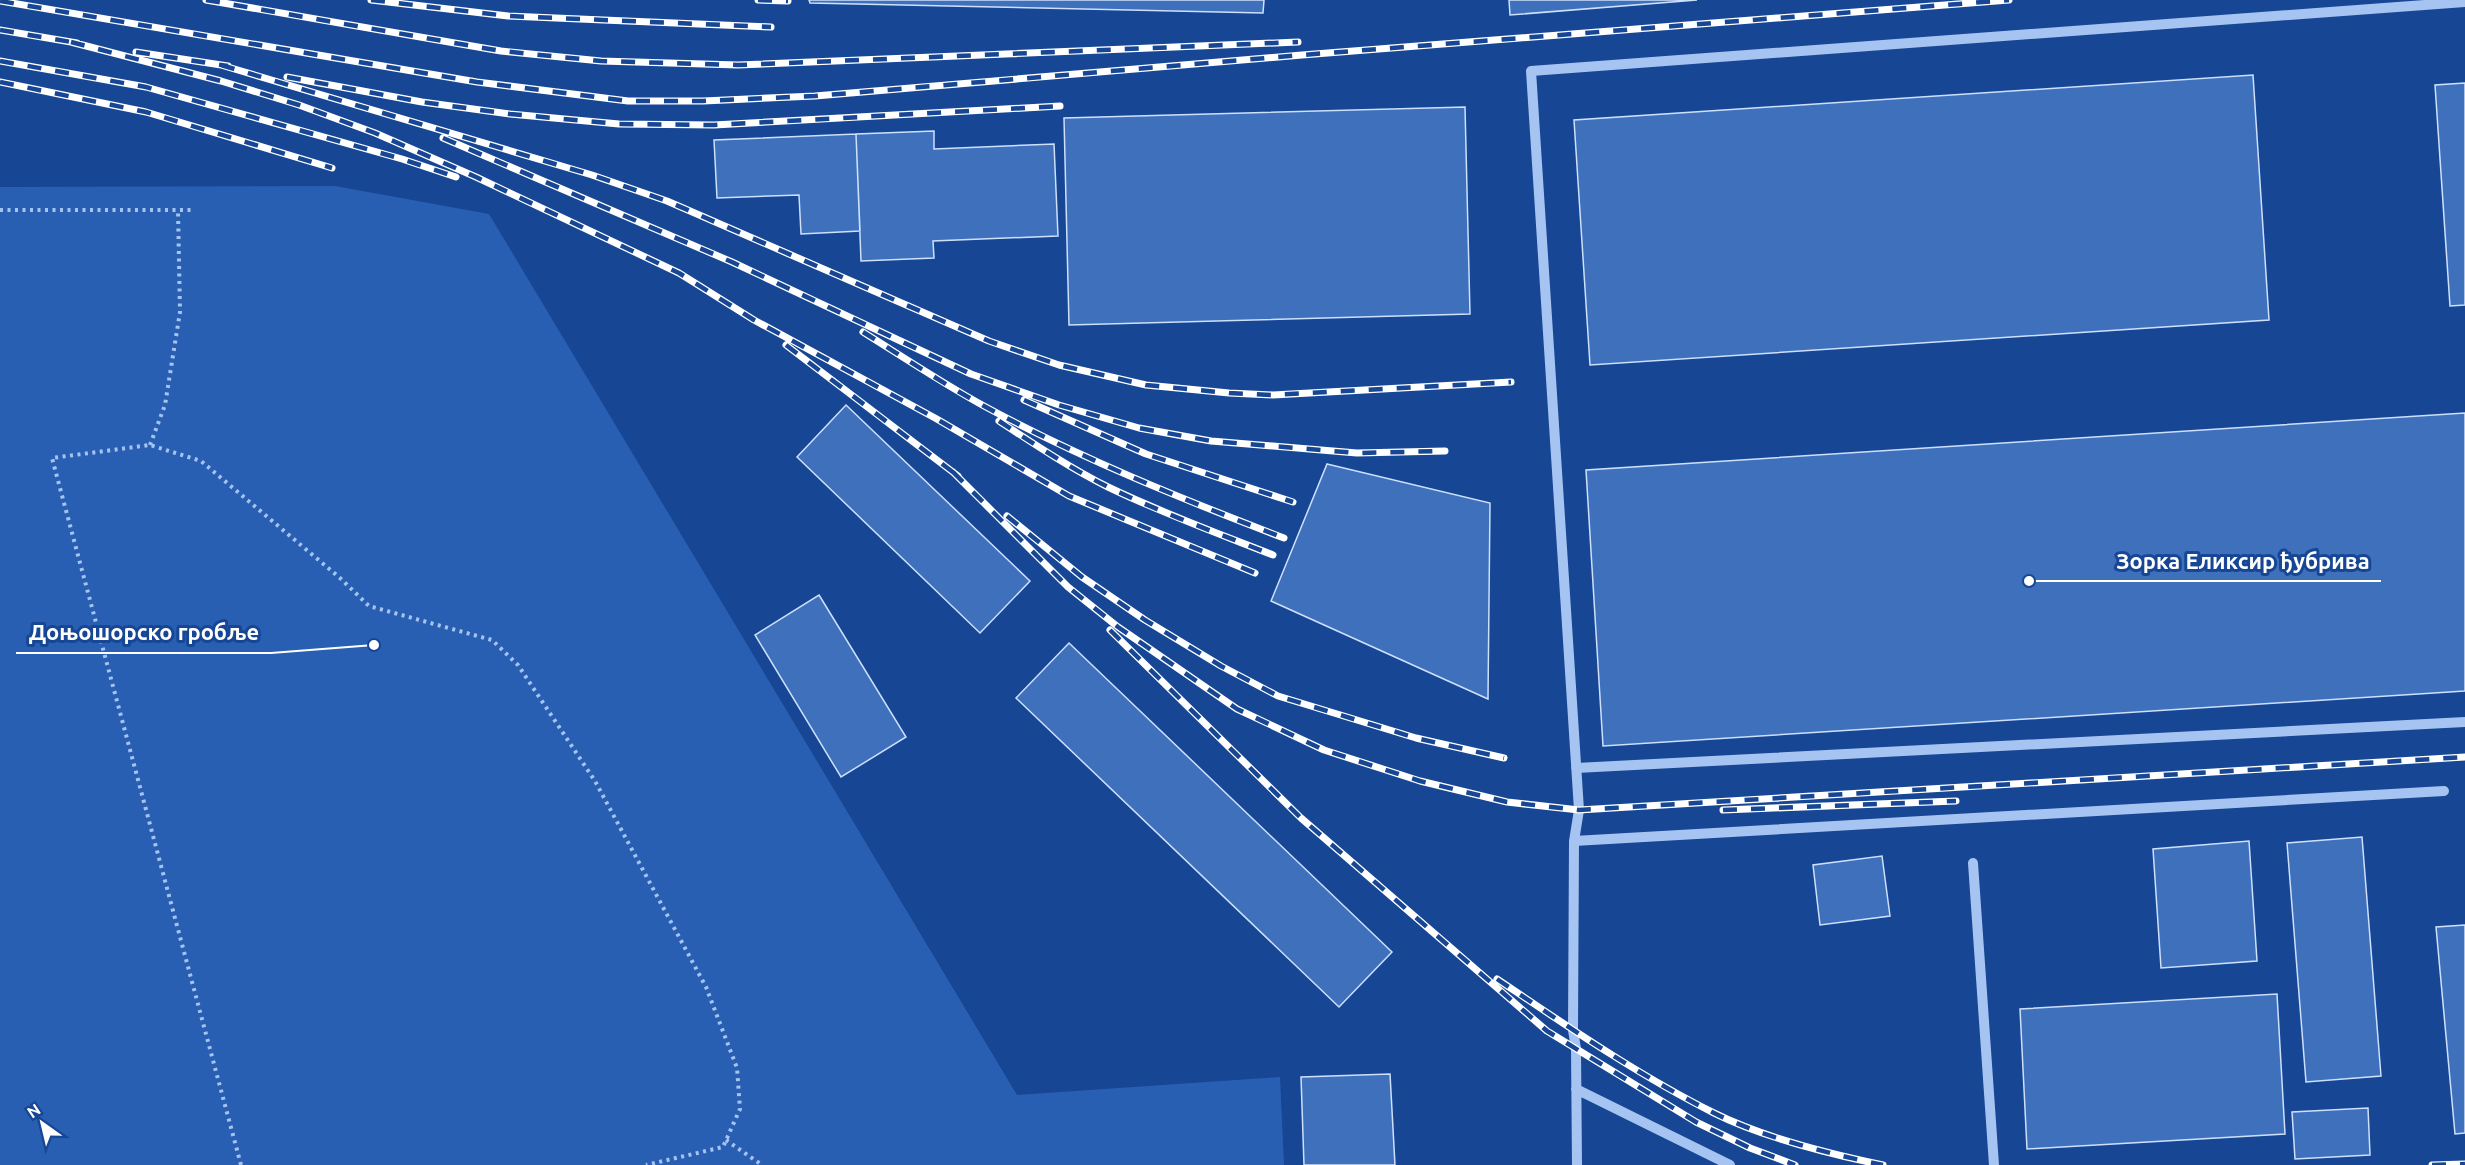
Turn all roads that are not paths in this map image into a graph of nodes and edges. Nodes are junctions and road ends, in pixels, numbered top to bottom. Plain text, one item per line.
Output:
1 (2465, 2) edge
2 (2465, 722) edge
3 (1576, 768) junction
4 (2444, 790) dead end
5 (1574, 841) junction
6 (1973, 863) dead end
7 (1576, 1089) junction
8 (1577, 1165) edge
9 (1730, 1165) edge
10 (1994, 1165) edge

1 - 3 lane
2 - 3 lane
3 - 5 lane
4 - 5 lane
5 - 7 lane
6 - 10 lane
7 - 8 lane
7 - 9 lane

